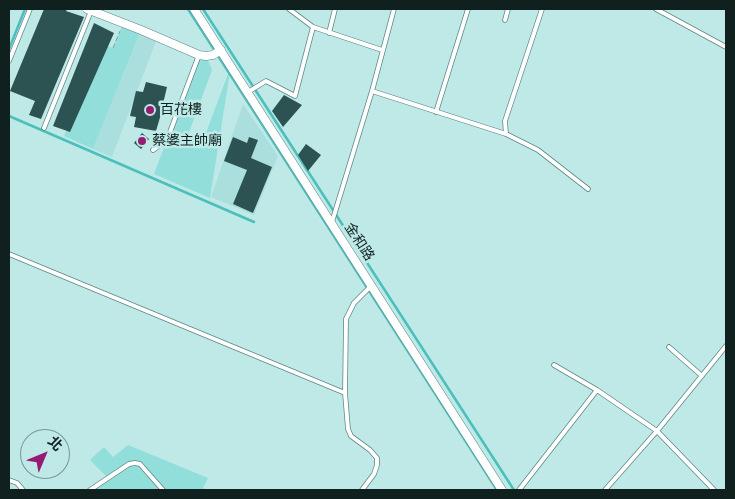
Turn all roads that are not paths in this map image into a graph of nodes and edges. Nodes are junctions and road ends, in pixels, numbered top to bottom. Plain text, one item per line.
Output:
1 (30, 9) edge
2 (194, 9) edge
3 (289, 9) edge
4 (335, 9) edge
5 (394, 9) edge
6 (468, 9) edge
7 (508, 9) edge
8 (542, 9) edge
9 (656, 9) edge
10 (90, 10) edge
11 (504, 20) dead end
12 (312, 27) junction
13 (328, 33) junction
14 (726, 48) edge
15 (221, 50) junction
16 (382, 50) junction
17 (199, 55) junction
18 (9, 61) edge
19 (372, 91) junction
20 (248, 92) junction
21 (436, 112) junction
22 (44, 128) dead end
23 (506, 134) junction
24 (153, 150) dead end
25 (588, 189) dead end
26 (332, 222) junction
27 (9, 254) edge
28 (372, 285) junction
29 (726, 346) edge
30 (669, 347) dead end
31 (554, 366) dead end
32 (702, 376) junction
33 (597, 390) junction
34 (345, 393) junction
35 (657, 431) junction
36 (9, 480) edge
37 (23, 490) edge
38 (90, 490) edge
39 (163, 490) edge
40 (362, 490) edge
41 (502, 490) edge
42 (519, 490) edge
43 (605, 490) edge
44 (714, 490) edge

1 - 18 lane
2 - 15 street, 金和路
3 - 12 lane
4 - 13 lane
5 - 16 lane
6 - 21 lane
7 - 11 lane
8 - 23 lane
9 - 14 lane
10 - 17 street
10 - 22 lane
12 - 13 lane
12 - 20 lane
13 - 16 lane
15 - 17 street
15 - 20 street, 金和路
16 - 19 lane
17 - 24 lane
19 - 21 lane
19 - 26 lane
20 - 26 street, 金和路
21 - 23 lane
23 - 25 lane
26 - 28 street, 金和路
27 - 34 lane
28 - 34 lane
28 - 41 street, 金和路
29 - 32 lane
30 - 32 lane
31 - 33 lane
32 - 35 lane
33 - 35 lane
33 - 42 lane
34 - 40 lane
35 - 43 lane
35 - 44 lane
36 - 37 lane
38 - 39 lane

